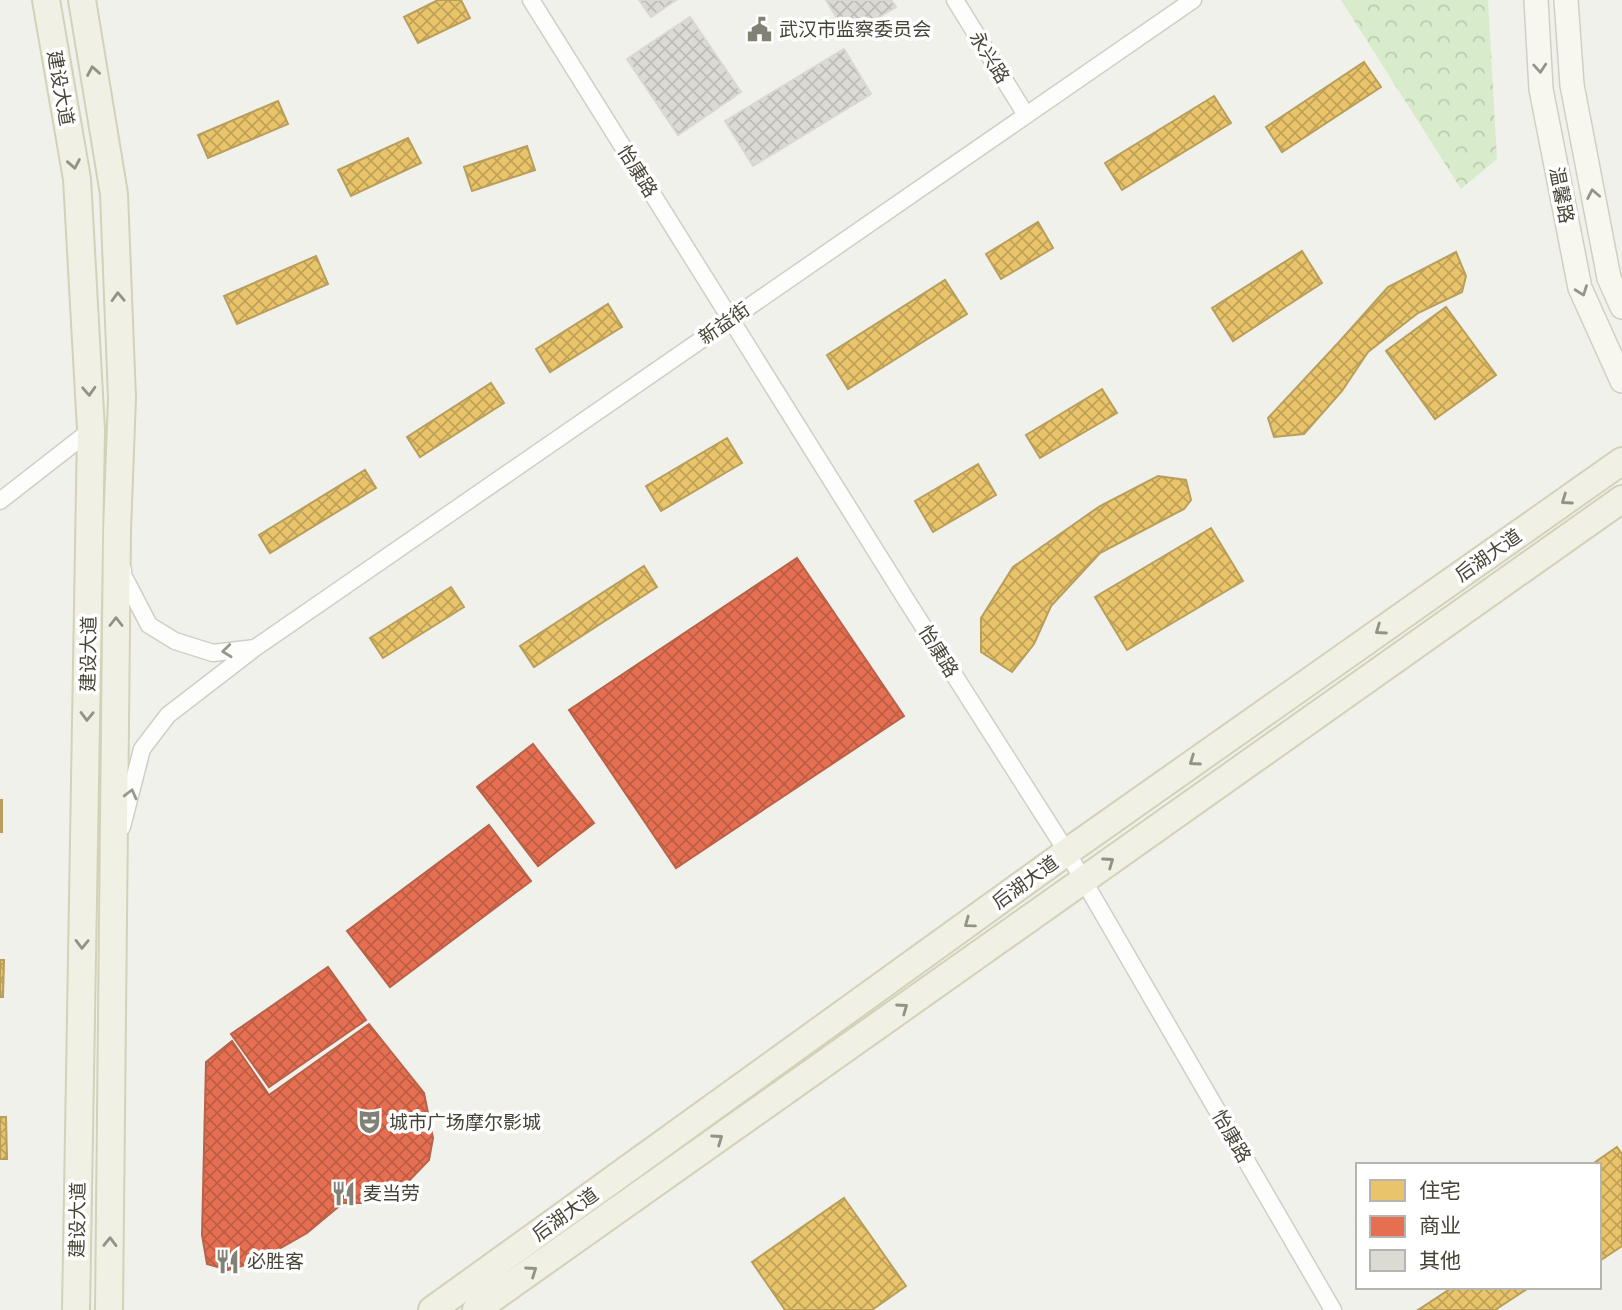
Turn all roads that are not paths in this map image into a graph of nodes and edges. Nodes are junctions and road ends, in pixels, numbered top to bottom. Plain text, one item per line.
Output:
1 (46, 0) edge
2 (82, 0) edge
3 (531, 0) edge
4 (955, 0) edge
5 (1193, 0) edge
6 (1536, 0) edge
7 (1566, 0) edge
8 (1026, 115) junction
9 (1622, 307) edge
10 (730, 319) junction
11 (1622, 381) edge
12 (91, 430) junction
13 (1622, 461) edge
14 (1622, 499) edge
15 (0, 501) edge
16 (117, 530) junction
17 (256, 648) junction
18 (1067, 852) junction
19 (114, 860) junction
20 (1084, 880) junction
21 (76, 1310) edge
22 (109, 1310) edge
23 (432, 1310) edge
24 (476, 1310) edge
25 (1333, 1310) edge

1 -> 12 main road, 建设大道
16 -> 2 main road, 建设大道
3 - 10 street, 怡康路
4 - 8 street, 永兴路
5 - 8 street, 新益街
6 -> 11 main road, 温馨路
9 -> 7 main road, 温馨路
8 - 10 street, 新益街
10 - 17 street, 新益街
10 - 18 street, 怡康路
12 - 15 street
12 -> 21 main road, 建设大道
13 -> 18 main road, 后湖大道
20 -> 14 main road, 后湖大道
17 -> 16 street
19 -> 16 main road, 建设大道
19 -> 17 street, 新益街
18 - 20 street, 怡康路
18 -> 23 main road, 后湖大道
22 -> 19 main road, 建设大道
24 -> 20 main road, 后湖大道
20 - 25 street, 怡康路

